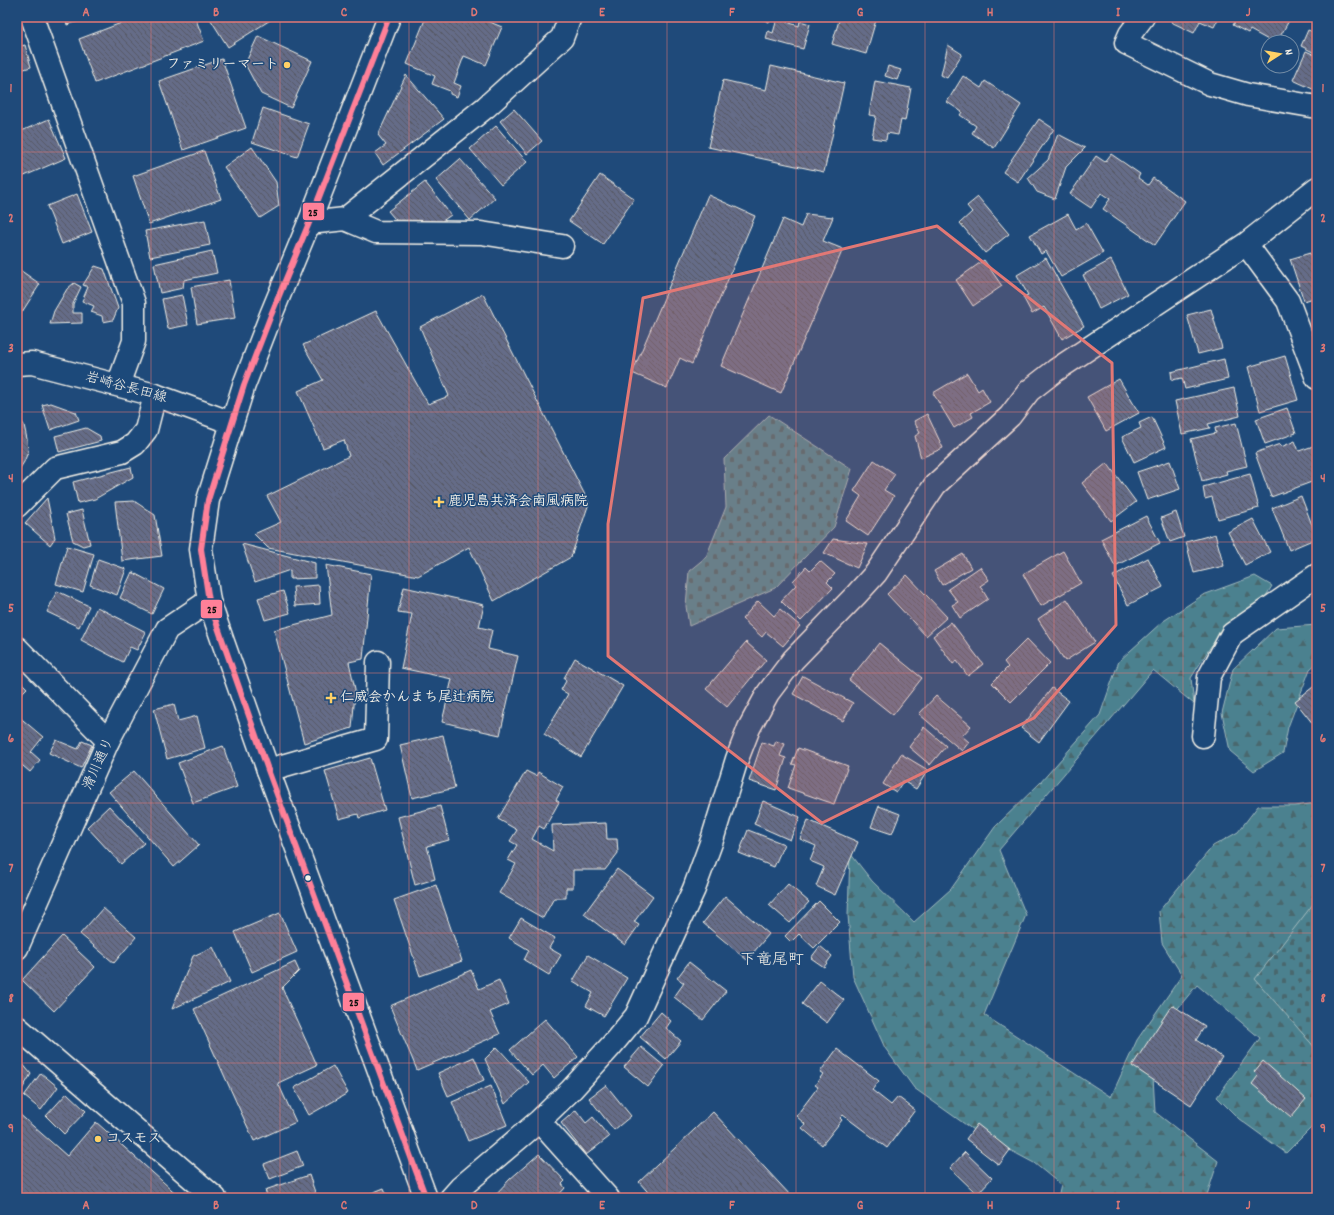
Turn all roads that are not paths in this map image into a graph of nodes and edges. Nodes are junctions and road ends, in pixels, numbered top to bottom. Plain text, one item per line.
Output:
1 (32, 17) edge
2 (389, 17) edge
3 (570, 17) edge
4 (587, 17) edge
5 (1143, 17) edge
6 (562, 38) junction
7 (1317, 107) edge
8 (1317, 188) edge
9 (345, 219) junction
10 (309, 223) junction
11 (1246, 244) junction
12 (562, 246) dead end
13 (17, 364) edge
14 (1317, 378) edge
15 (118, 385) junction
16 (155, 395) junction
17 (232, 423) junction
18 (17, 506) edge
19 (1317, 575) edge
20 (209, 601) junction
21 (17, 648) edge
22 (378, 662) dead end
23 (1203, 736) dead end
24 (108, 741) junction
25 (268, 770) junction
26 (17, 948) edge
27 (17, 1027) edge
28 (539, 1121) junction
29 (215, 1198) edge
30 (426, 1198) edge
31 (451, 1198) edge
32 (608, 1198) edge

1 - 15 street
2 - 10 street
3 - 6 street
4 - 6 street
5 - 7 street
6 - 9 street
8 - 11 street
9 - 10 street
9 - 12 street
10 - 17 street
11 - 14 street
11 - 28 street
13 - 15 street, 岩崎谷長田線
15 - 16 street, 岩崎谷長田線
16 - 17 street, 岩崎谷長田線
16 - 18 street
17 - 20 street
19 - 23 street
20 - 24 street, 滑川通り
20 - 25 street
21 - 24 street
22 - 25 street
24 - 26 street, 滑川通り
25 - 30 street
27 - 29 street
28 - 31 street
28 - 32 street

